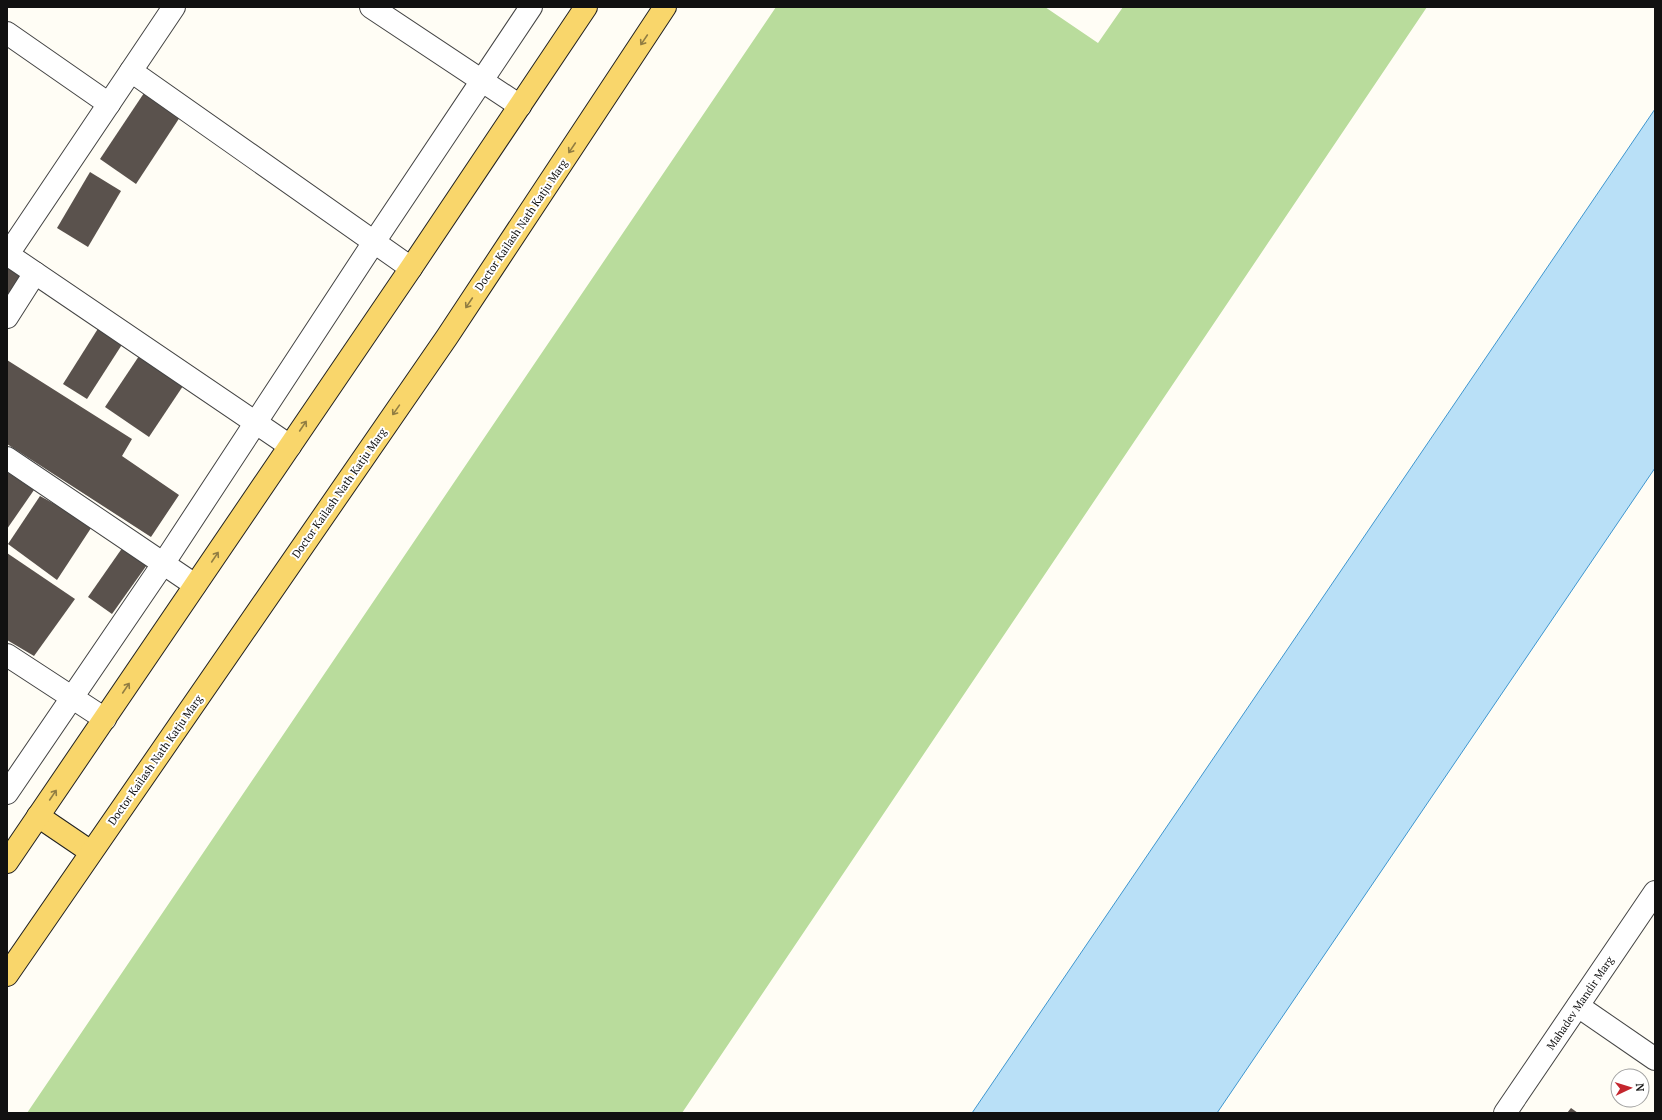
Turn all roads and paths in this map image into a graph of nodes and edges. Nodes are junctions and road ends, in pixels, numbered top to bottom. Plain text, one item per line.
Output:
1 (174, 7) edge
2 (371, 7) edge
3 (531, 7) edge
4 (586, 7) edge
5 (665, 7) edge
6 (7, 33) edge
7 (131, 71) junction
8 (483, 81) junction
9 (109, 104) junction
10 (520, 106) junction
11 (374, 242) junction
12 (7, 254) edge
13 (411, 268) junction
14 (35, 273) junction
15 (7, 318) edge
16 (255, 423) junction
17 (290, 446) junction
18 (7, 458) edge
19 (163, 564) junction
20 (195, 585) junction
21 (7, 655) edge
22 (72, 698) junction
23 (105, 719) junction
24 (7, 792) edge
25 (38, 816) junction
26 (92, 852) junction
27 (7, 862) edge
28 (1655, 892) edge
29 (7, 975) edge
30 (1578, 1006) junction
31 (1655, 1059) edge
32 (1505, 1113) edge

1 - 7 street
2 - 8 street
3 - 8 street
4 - 10 main road
5 -> 26 main road, Doctor Kailash Nath Katju Marg
6 - 9 street
7 - 9 street
7 - 11 street
8 - 10 street
8 - 11 street
9 - 12 street
10 - 13 main road
11 - 13 street
11 - 16 street
12 - 14 street
17 -> 13 main road
14 - 15 street
14 - 16 street
16 - 17 street
16 - 19 street
20 -> 17 main road
18 - 19 street
19 - 20 street
19 - 22 street
23 -> 20 main road
21 - 22 street
22 - 23 street
22 - 24 street
25 -> 23 main road
25 - 26 main road
25 - 27 main road
26 - 29 main road, Doctor Kailash Nath Katju Marg
28 - 30 street, Mahadev Mandir Marg
30 - 31 street
30 - 32 street, Mahadev Mandir Marg

